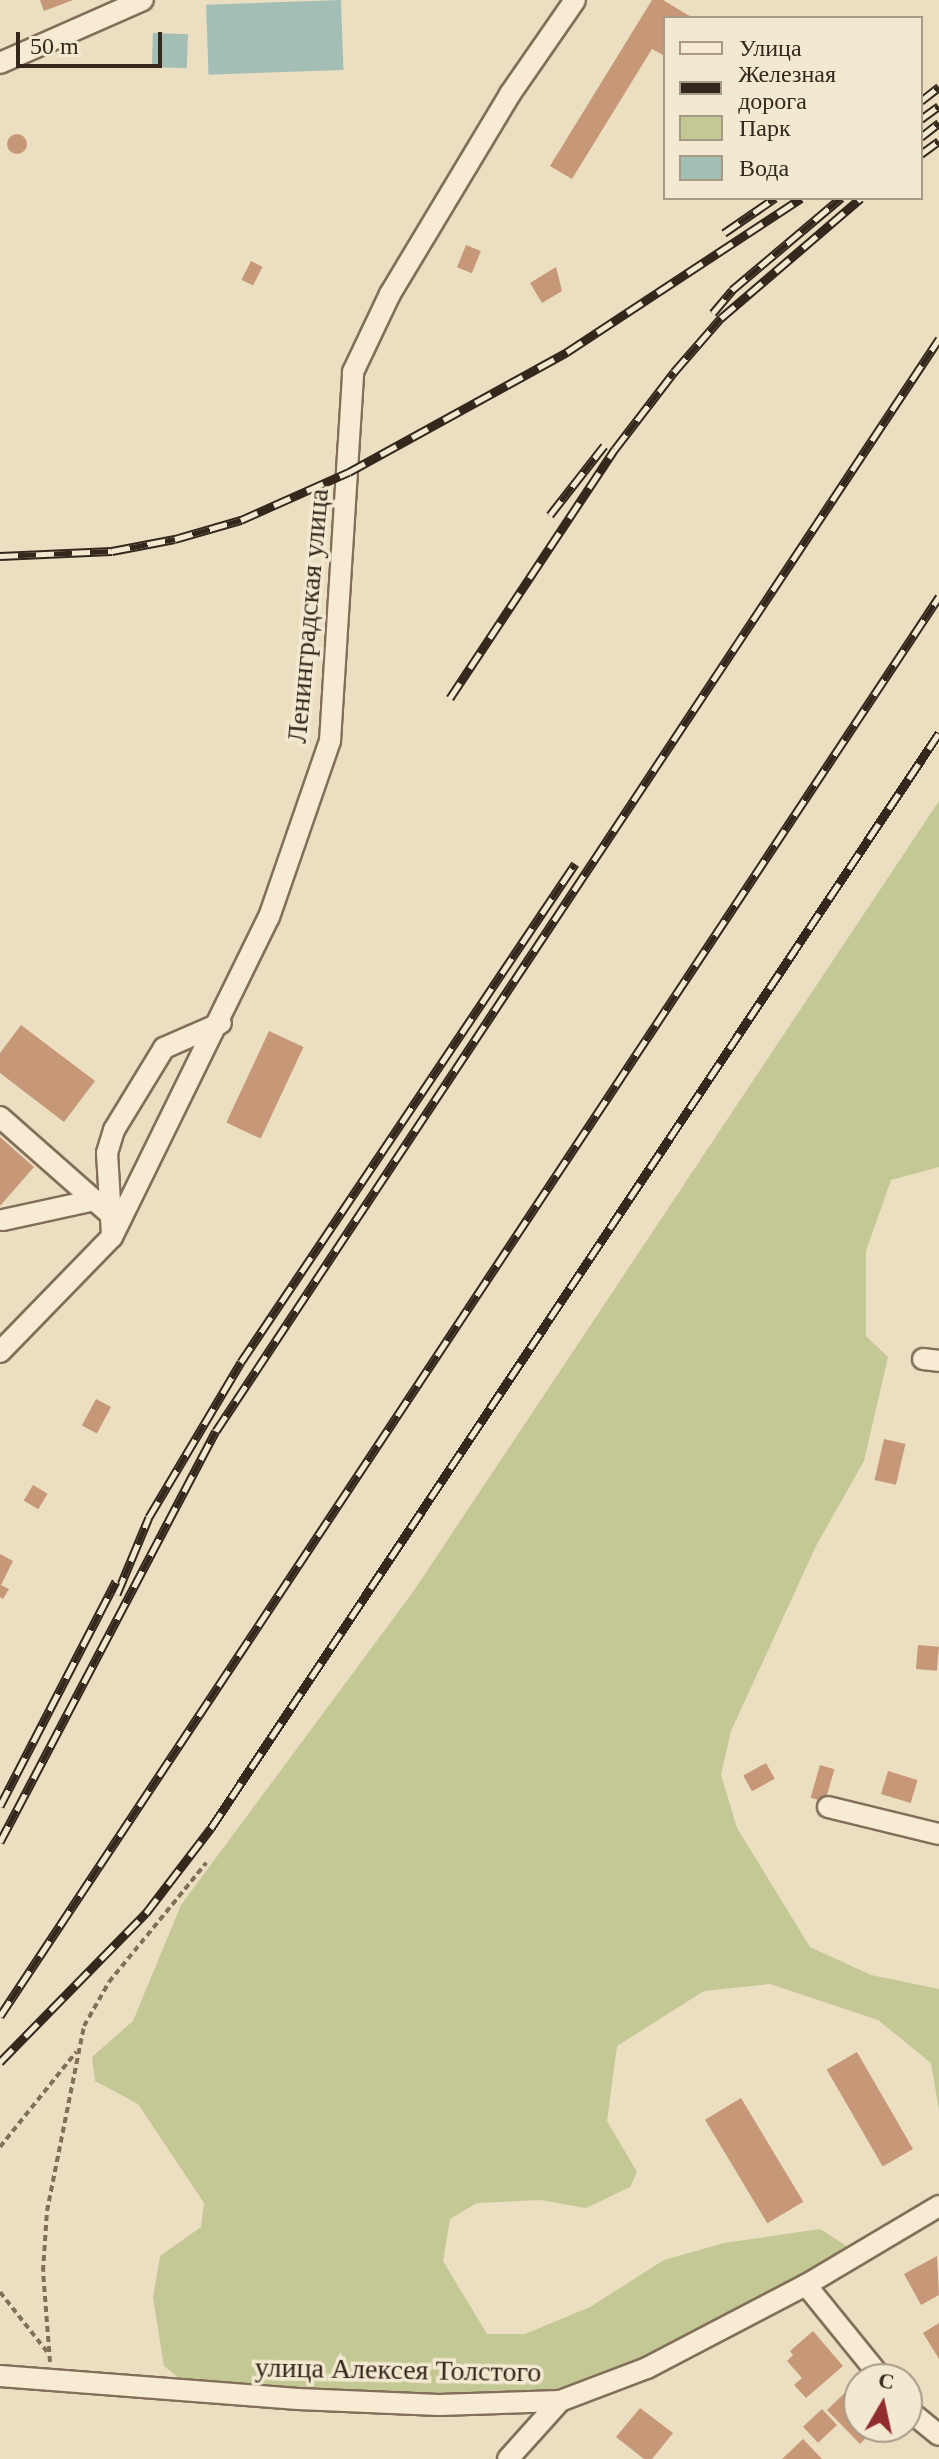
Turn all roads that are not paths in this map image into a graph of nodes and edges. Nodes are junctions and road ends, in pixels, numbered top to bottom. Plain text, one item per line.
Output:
1 (143, 0) edge
2 (575, 0) edge
3 (0, 63) edge
4 (221, 1023) junction
5 (0, 1117) edge
6 (103, 1207) junction
7 (3, 1220) dead end
8 (112, 1237) junction
9 (0, 1352) edge
10 (828, 1807) dead end
11 (939, 1834) edge
12 (939, 2206) edge
13 (806, 2285) junction
14 (869, 2363) edge
15 (0, 2376) edge
16 (560, 2401) junction
17 (923, 2422) edge
18 (939, 2435) edge
19 (508, 2459) edge

1 - 3 street
2 - 4 street, Ленинградская улица
4 - 6 street
4 - 8 street, Ленинградская улица
5 - 6 street
6 - 7 street
6 - 8 street
8 - 9 street, Ленинградская улица
10 - 11 street
12 - 13 street, улица Алексея Толстого
13 - 14 street
13 - 16 street, улица Алексея Толстого
15 - 16 street, улица Алексея Толстого
16 - 19 street
17 - 18 street

